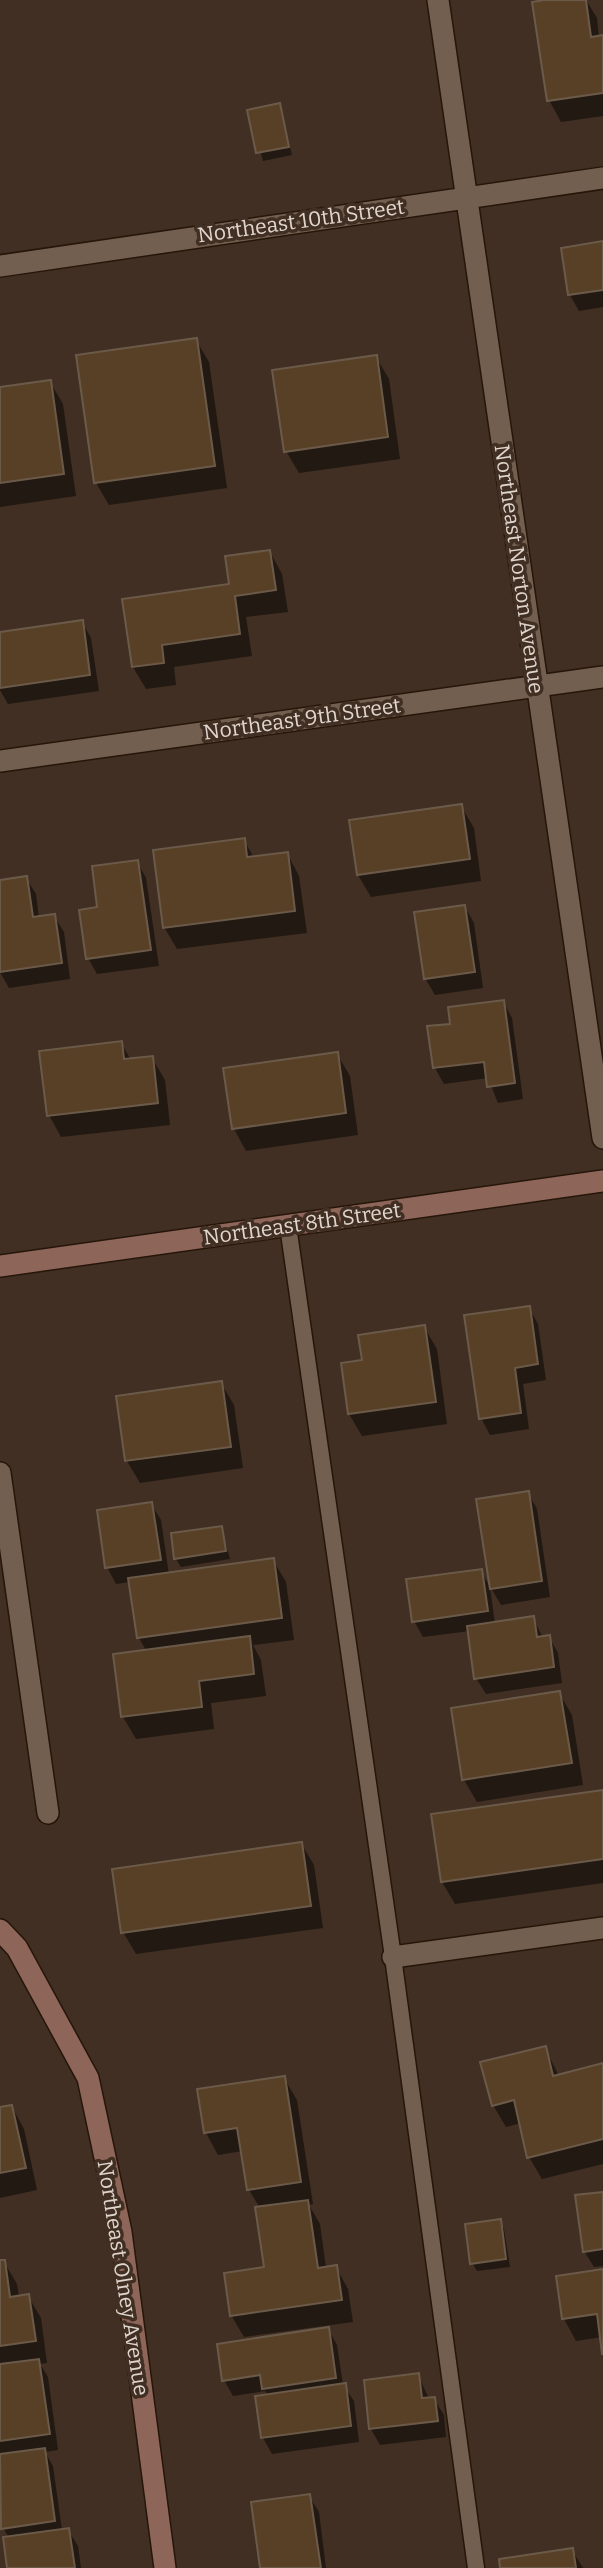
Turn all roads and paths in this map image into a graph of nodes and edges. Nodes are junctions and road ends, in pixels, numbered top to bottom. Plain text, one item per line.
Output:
1 (438, 0) edge
2 (603, 178) edge
3 (466, 197) junction
4 (0, 266) edge
5 (603, 677) edge
6 (535, 687) junction
7 (0, 761) edge
8 (603, 1138) edge
9 (603, 1181) edge
10 (288, 1226) junction
11 (0, 1266) edge
12 (0, 1473) edge
13 (48, 1813) dead end
14 (603, 1928) edge
15 (0, 1930) edge
16 (393, 1957) junction
17 (165, 2568) edge
18 (477, 2568) edge

1 - 3 street, Northeast Norton Avenue
2 - 3 street, Northeast 10th Street
3 - 4 street, Northeast 10th Street
3 - 6 street, Northeast Norton Avenue
5 - 6 street, Northeast 9th Street
6 - 7 street, Northeast 9th Street
6 - 8 street, Northeast Norton Avenue
9 - 10 main road, Northeast 8th Street
10 - 11 main road, Northeast 8th Street
10 - 16 lane
12 - 13 street
14 - 16 street
15 - 17 main road, Northeast Olney Avenue
16 - 18 lane

